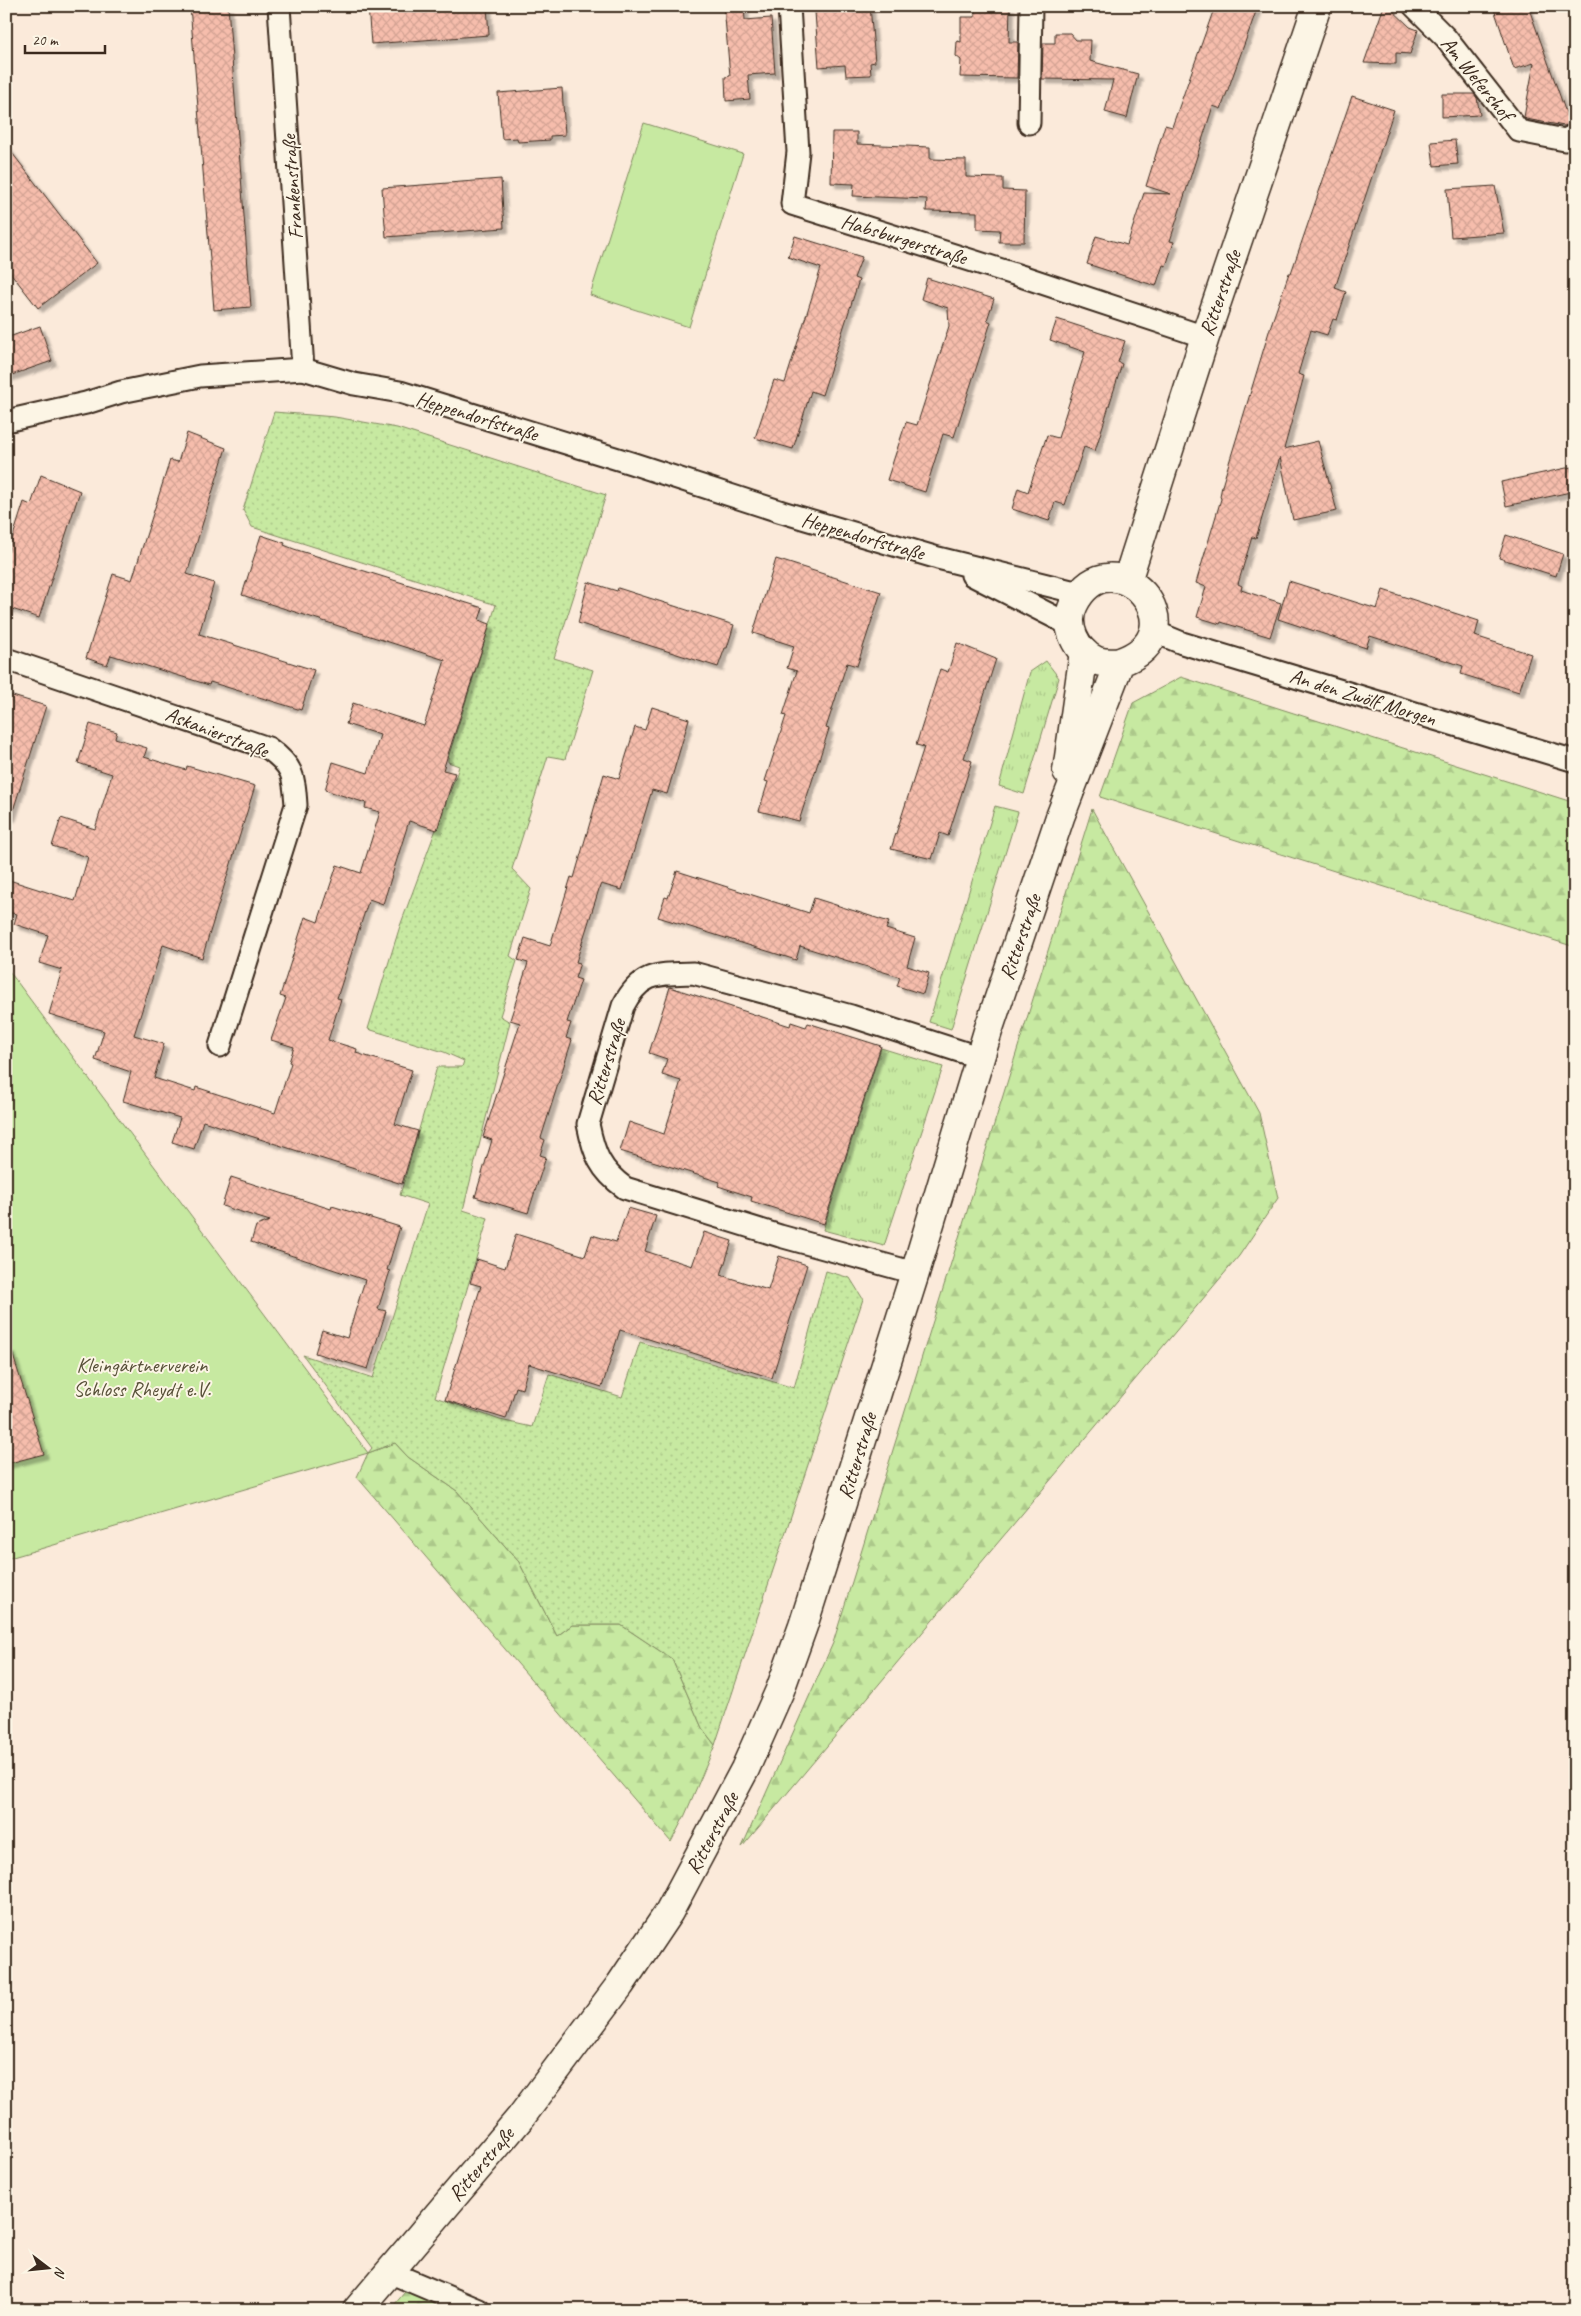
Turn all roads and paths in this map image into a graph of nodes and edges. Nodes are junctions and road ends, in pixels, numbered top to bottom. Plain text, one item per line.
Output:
1 (279, 6) edge
2 (789, 6) edge
3 (1031, 6) edge
4 (1318, 6) edge
5 (1414, 6) edge
6 (1029, 123) dead end
7 (1575, 135) edge
8 (1205, 338) junction
9 (303, 369) junction
10 (6, 421) edge
11 (938, 558) junction
12 (1127, 581) junction
13 (1079, 593) junction
14 (1070, 625) junction
15 (1153, 631) junction
16 (1084, 652) junction
17 (6, 659) edge
18 (1120, 662) junction
19 (1575, 760) edge
20 (1060, 817) junction
21 (220, 1046) dead end
22 (981, 1058) junction
23 (915, 1273) junction
24 (389, 2272) junction
25 (357, 2310) edge
26 (479, 2310) edge

1 - 9 street, Frankenstraße
2 - 8 street, Habsburgerstraße
3 - 6 street
4 - 8 main road, Ritterstraße
5 - 7 street, Am Wefershof
8 - 12 main road, Ritterstraße
9 - 10 street, Heppendorfstraße
9 - 11 street, Heppendorfstraße
11 - 13 street, Heppendorfstraße
11 - 14 street, Heppendorfstraße
12 - 13 main road
12 - 15 main road
13 - 14 main road
14 - 16 main road
15 - 18 main road
15 - 19 street, An den Zwölf Morgen
16 - 18 main road
16 - 20 main road, Ritterstraße
17 - 21 street, Askanierstraße
18 - 20 main road, Ritterstraße
20 - 22 main road, Ritterstraße
22 - 23 main road, Ritterstraße
22 - 23 street, Ritterstraße
23 - 24 main road, Ritterstraße
24 - 25 main road, Ritterstraße
24 - 26 street

